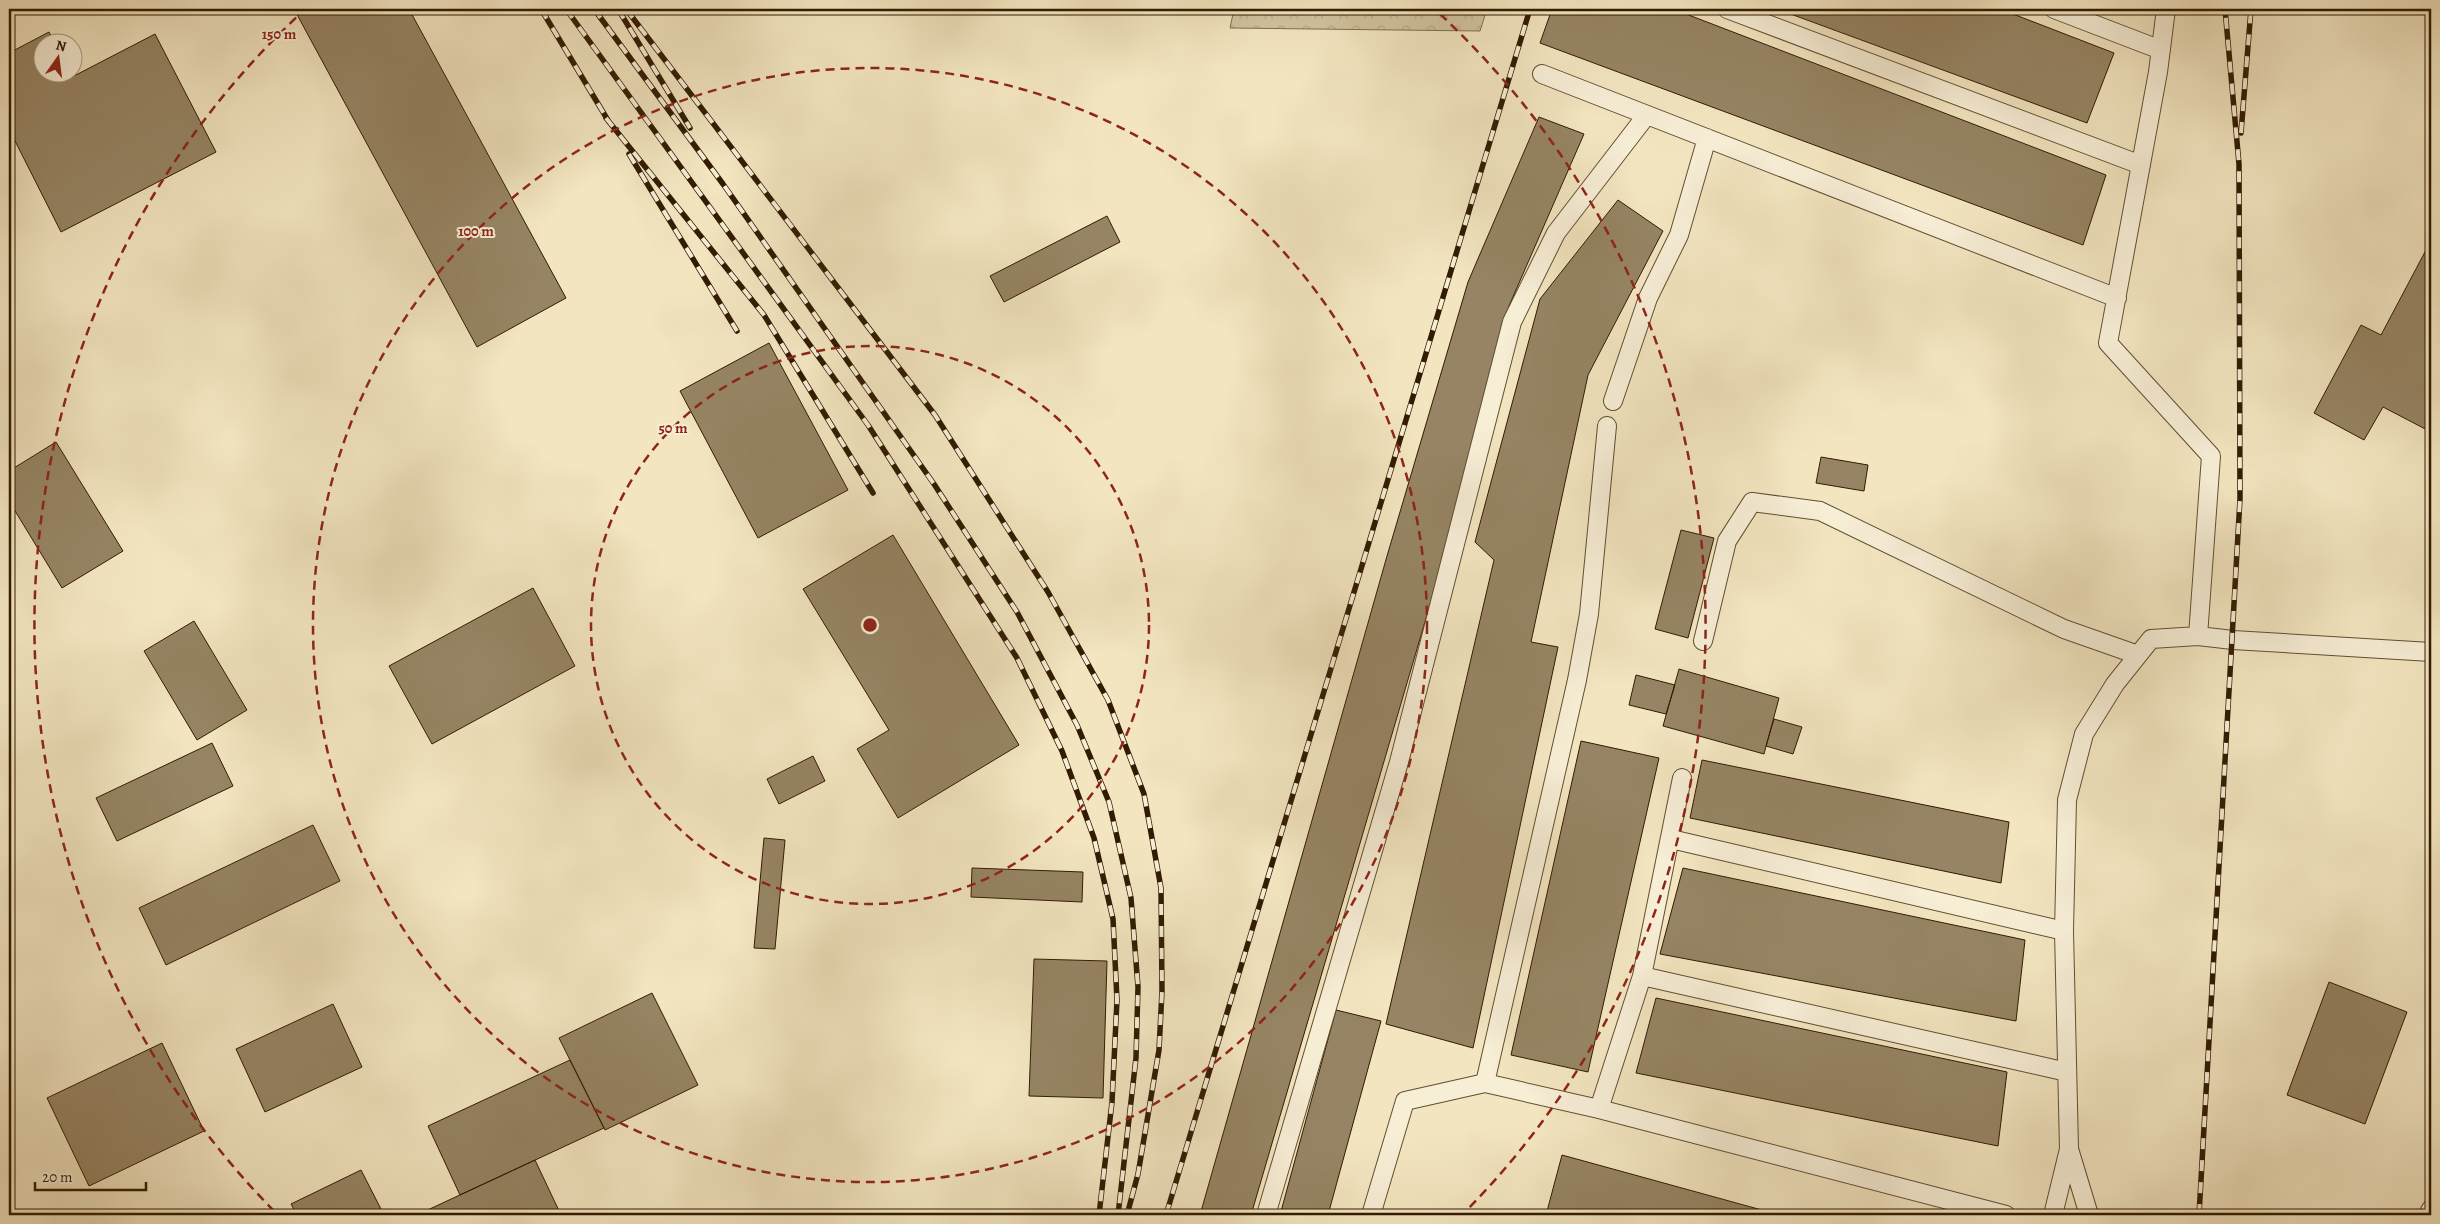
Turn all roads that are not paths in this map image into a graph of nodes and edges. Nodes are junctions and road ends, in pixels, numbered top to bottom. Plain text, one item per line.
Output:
1 (1727, 9) edge
2 (2054, 9) edge
3 (2166, 9) edge
4 (2161, 50) junction
5 (1542, 74) dead end
6 (1646, 116) junction
7 (1707, 138) junction
8 (2141, 165) junction
9 (2117, 298) junction
10 (1613, 401) dead end
11 (1607, 426) dead end
12 (2198, 636) junction
13 (1703, 641) dead end
14 (2431, 652) edge
15 (2138, 654) junction
16 (1682, 778) dead end
17 (1671, 839) junction
18 (2064, 931) junction
19 (1642, 976) junction
20 (2067, 1072) junction
21 (1485, 1082) junction
22 (1599, 1109) junction
23 (2069, 1149) junction
24 (2431, 1208) edge
25 (1266, 1215) edge
26 (1371, 1215) edge
27 (2006, 1215) edge
28 (2053, 1215) edge
29 (2089, 1215) edge
30 (2428, 1215) edge

1 - 8 lane
2 - 4 lane
3 - 4 lane
4 - 8 lane
5 - 6 lane
6 - 7 lane
6 - 25 lane
7 - 9 lane
7 - 10 lane
8 - 9 lane
9 - 12 lane
11 - 21 lane
12 - 14 lane
12 - 15 lane
13 - 15 lane
15 - 18 lane
16 - 17 lane
17 - 18 lane
17 - 19 lane
18 - 20 lane
19 - 20 lane
19 - 22 lane
20 - 23 lane
21 - 22 lane
21 - 26 lane
22 - 27 lane
23 - 28 lane
23 - 29 lane
24 - 30 lane

